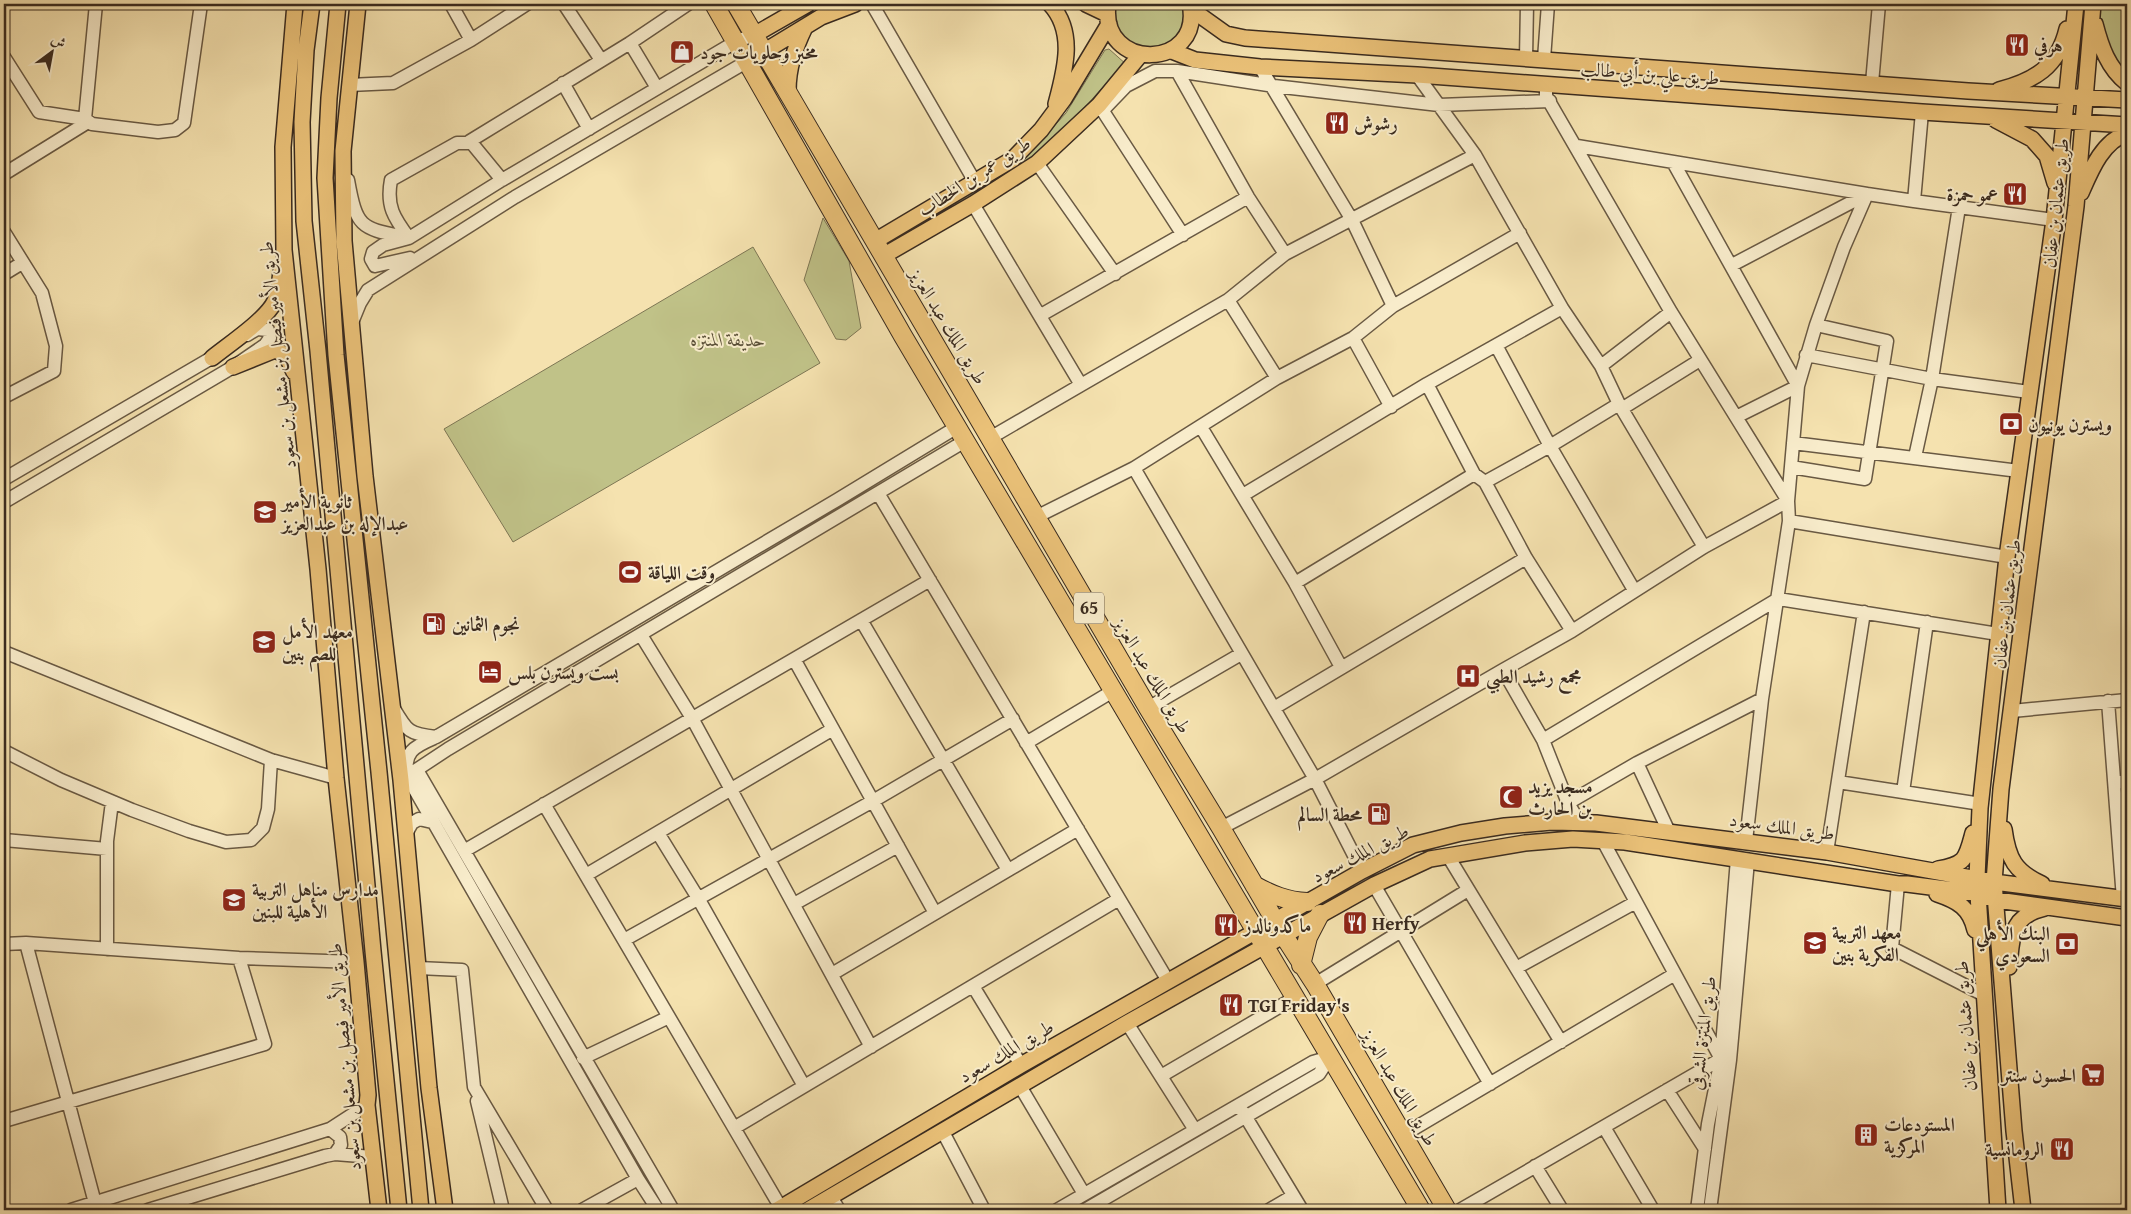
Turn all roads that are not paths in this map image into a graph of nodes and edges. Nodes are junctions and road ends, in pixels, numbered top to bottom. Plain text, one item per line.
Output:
1 (96, 4) edge
2 (201, 4) edge
3 (295, 4) edge
4 (312, 4) edge
5 (338, 4) edge
6 (358, 4) edge
7 (451, 4) edge
8 (527, 4) edge
9 (564, 4) edge
10 (688, 4) edge
11 (714, 4) edge
12 (736, 4) edge
13 (808, 4) edge
14 (855, 4) edge
15 (872, 4) edge
16 (1050, 4) edge
17 (1086, 4) edge
18 (1527, 4) edge
19 (1548, 4) edge
20 (1880, 4) edge
21 (1190, 7) edge
22 (2075, 7) edge
23 (2092, 7) edge
24 (797, 8) edge
25 (1108, 14) edge
26 (805, 27) junction
27 (754, 35) junction
28 (471, 40) junction
29 (737, 41) junction
30 (630, 43) junction
31 (765, 51) junction
32 (1172, 51) junction
33 (1141, 54) junction
34 (4, 57) edge
35 (1526, 58) junction
36 (601, 60) junction
37 (1544, 60) junction
38 (747, 61) junction
39 (1260, 67) junction
40 (1177, 71) junction
41 (1417, 75) junction
42 (563, 83) junction
43 (1872, 83) junction
44 (2127, 83) edge
45 (349, 85) junction
46 (1546, 85) junction
47 (1274, 86) junction
48 (657, 88) junction
49 (788, 91) junction
50 (1986, 93) junction
51 (2066, 98) junction
52 (2084, 99) junction
53 (2127, 100) edge
54 (1550, 101) junction
55 (1439, 105) junction
56 (1100, 108) junction
57 (1054, 112) junction
58 (1922, 112) junction
59 (1968, 114) junction
60 (87, 120) junction
61 (2064, 120) junction
62 (2084, 122) junction
63 (2127, 125) edge
64 (589, 128) junction
65 (2127, 133) edge
66 (471, 143) junction
67 (1577, 146) junction
68 (343, 151) junction
69 (1475, 155) junction
70 (1673, 162) junction
71 (1038, 163) junction
72 (4, 174) edge
73 (502, 180) junction
74 (976, 182) junction
75 (2057, 193) junction
76 (1867, 194) junction
77 (1248, 197) junction
78 (1914, 201) junction
79 (973, 204) junction
80 (2076, 206) junction
81 (1959, 207) junction
82 (1352, 220) junction
83 (2054, 220) junction
84 (4, 232) edge
85 (1520, 234) junction
86 (1183, 235) junction
87 (409, 238) junction
88 (879, 249) junction
89 (284, 250) junction
90 (1286, 254) junction
91 (424, 255) junction
92 (22, 263) junction
93 (1732, 265) junction
94 (4, 274) edge
95 (1115, 274) junction
96 (1228, 300) junction
97 (1393, 306) junction
98 (1562, 308) junction
99 (1671, 312) junction
100 (1041, 316) junction
101 (1816, 325) junction
102 (351, 326) junction
103 (1353, 338) junction
104 (1497, 347) junction
105 (1806, 355) junction
106 (212, 358) junction
107 (1700, 360) junction
108 (1600, 366) junction
109 (233, 367) junction
110 (1883, 370) junction
111 (1278, 378) junction
112 (1932, 379) junction
113 (1427, 384) junction
114 (299, 385) junction
115 (1081, 385) junction
116 (1798, 386) junction
117 (2029, 392) junction
118 (4, 397) edge
119 (1621, 406) junction
120 (1390, 407) junction
121 (1736, 417) junction
122 (360, 424) junction
123 (1201, 427) junction
124 (961, 434) junction
125 (990, 438) junction
126 (1793, 443) junction
127 (1550, 446) junction
128 (1870, 452) junction
129 (1915, 458) junction
130 (1791, 467) junction
131 (1134, 468) junction
132 (2019, 470) junction
133 (1474, 474) junction
134 (4, 479) edge
135 (1485, 482) junction
136 (878, 493) junction
137 (1243, 495) junction
138 (1788, 501) junction
139 (4, 502) edge
140 (1036, 517) junction
141 (1789, 521) junction
142 (1704, 547) junction
143 (2007, 556) junction
144 (1526, 558) junction
145 (318, 569) junction
146 (930, 580) junction
147 (1295, 583) junction
148 (1634, 590) junction
149 (1778, 599) junction
150 (1864, 612) junction
151 (861, 620) junction
152 (1927, 622) junction
153 (1572, 631) junction
154 (1998, 634) junction
155 (641, 635) junction
156 (4, 652) edge
157 (1241, 654) junction
158 (794, 659) junction
159 (1341, 667) junction
160 (1503, 670) junction
161 (1113, 691) junction
162 (1762, 698) junction
163 (2127, 700) edge
164 (2108, 701) junction
165 (392, 706) junction
166 (1148, 708) junction
167 (1274, 708) junction
168 (2012, 711) junction
169 (692, 718) junction
170 (1013, 719) junction
171 (833, 729) junction
172 (436, 737) junction
173 (1542, 740) junction
174 (1026, 743) junction
175 (4, 751) edge
176 (271, 760) junction
177 (944, 760) junction
178 (1637, 763) junction
179 (379, 772) junction
180 (408, 775) junction
181 (336, 778) junction
182 (358, 778) junction
183 (1315, 779) junction
184 (2114, 780) junction
185 (1838, 782) junction
186 (2127, 783) edge
187 (732, 790) junction
188 (1903, 792) junction
189 (2000, 799) junction
190 (873, 801) junction
191 (112, 802) junction
192 (544, 804) junction
193 (1568, 804) junction
194 (1980, 806) junction
195 (432, 822) junction
196 (1580, 823) junction
197 (1221, 828) junction
198 (1078, 829) junction
199 (1669, 832) junction
200 (658, 833) junction
201 (406, 834) junction
202 (4, 840) edge
203 (1603, 841) junction
204 (1746, 841) junction
205 (898, 846) junction
206 (107, 849) junction
207 (464, 851) junction
208 (1827, 852) junction
209 (1448, 856) junction
210 (770, 860) junction
211 (1743, 860) junction
212 (1008, 870) junction
213 (1362, 871) junction
214 (1929, 871) junction
215 (586, 875) junction
216 (1994, 882) junction
217 (1902, 884) junction
218 (1254, 885) junction
219 (1374, 885) junction
220 (1977, 885) junction
221 (1468, 890) junction
222 (2057, 891) junction
223 (698, 898) junction
224 (1119, 899) junction
225 (2125, 899) edge
226 (1997, 900) junction
227 (1307, 902) junction
228 (1636, 902) junction
229 (794, 904) junction
230 (2067, 910) junction
231 (935, 913) junction
232 (1320, 914) junction
233 (1275, 920) junction
234 (2127, 921) edge
235 (1255, 931) junction
236 (1400, 931) junction
237 (1284, 936) junction
238 (624, 940) junction
239 (26, 943) junction
240 (4, 944) edge
241 (1265, 947) junction
242 (107, 949) junction
243 (373, 951) junction
244 (1980, 952) junction
245 (239, 958) junction
246 (356, 962) junction
247 (1301, 965) junction
248 (418, 968) junction
249 (1516, 968) junction
250 (832, 974) junction
251 (1675, 974) junction
252 (1168, 981) junction
253 (1315, 984) junction
254 (973, 986) junction
255 (1984, 995) junction
256 (1296, 998) junction
257 (669, 1017) junction
258 (2005, 1018) junction
259 (1127, 1023) junction
260 (1561, 1042) junction
261 (872, 1046) junction
262 (1330, 1057) junction
263 (583, 1058) junction
264 (1726, 1059) junction
265 (1020, 1065) junction
266 (1161, 1076) junction
267 (1490, 1084) junction
268 (804, 1086) junction
269 (1020, 1086) junction
270 (474, 1087) junction
271 (429, 1088) junction
272 (1667, 1090) junction
273 (69, 1102) junction
274 (368, 1105) junction
275 (1242, 1110) junction
276 (4, 1121) edge
277 (1604, 1127) junction
278 (734, 1128) junction
279 (330, 1129) junction
280 (1195, 1130) junction
281 (943, 1132) junction
282 (1403, 1135) junction
283 (1705, 1149) junction
284 (335, 1154) junction
285 (374, 1157) junction
286 (1536, 1166) junction
287 (638, 1179) junction
288 (1084, 1194) junction
289 (1293, 1196) junction
290 (831, 1197) junction
291 (95, 1203) junction
292 (779, 1209) edge
293 (71, 1210) edge
294 (148, 1210) edge
295 (379, 1210) edge
296 (388, 1210) edge
297 (399, 1210) edge
298 (421, 1210) edge
299 (436, 1210) edge
300 (445, 1210) edge
301 (503, 1210) edge
302 (548, 1210) edge
303 (582, 1210) edge
304 (658, 1210) edge
305 (673, 1210) edge
306 (808, 1210) edge
307 (839, 1210) edge
308 (984, 1210) edge
309 (1057, 1210) edge
310 (1085, 1210) edge
311 (1269, 1210) edge
312 (1302, 1210) edge
313 (1421, 1210) edge
314 (1447, 1210) edge
315 (1460, 1210) edge
316 (1562, 1210) edge
317 (1653, 1210) edge
318 (1697, 1210) edge
319 (1710, 1210) edge
320 (1998, 1210) edge
321 (2023, 1210) edge

1 - 60 street
2 - 60 street
3 - 89 main road, طريق الأمير فيصل بن مشعل بن سعود
4 - 182 main road, طريق الأمير فيصل بن مشعل بن سعود
5 - 179 main road
6 - 45 main road
7 - 28 street
8 - 28 street
9 - 36 street
10 - 30 street
11 - 29 highway, 65
12 - 27 highway, طريق الملك عبد العزيز / 65
13 - 24 main road
14 - 26 main road
15 - 74 street
16 - 57 main road
17 - 25 main road
18 - 35 street
19 - 37 street
20 - 43 street
21 - 32 main road
21 - 35 main road, طريق علي بن أبي طالب
22 - 50 main road
22 - 51 main road, طريق عثمان بن عفان
23 - 44 main road
23 - 52 main road, طريق عثمان بن عفان
24 - 27 main road
25 - 33 main road
25 - 57 main road, طريق عمر بن الخطاب
26 - 31 main road
26 - 49 main road
27 - 29 street
27 - 31 highway, طريق الملك عبد العزيز / 65
28 - 45 street
29 - 38 highway, 65
29 - 48 street
30 - 36 street
30 - 48 street
31 - 38 street
31 - 49 highway, طريق الملك عبد العزيز / 65
32 - 33 main road
32 - 39 main road, طريق علي بن أبي طالب
33 - 56 main road, طريق عمر بن الخطاب
34 - 60 street
35 - 37 main road, طريق علي بن أبي طالب
36 - 42 street
37 - 43 main road, طريق علي بن أبي طالب
38 - 91 street
38 - 124 highway, 65
39 - 41 main road, طريق علي بن أبي طالب
39 - 47 street
40 - 47 street
40 - 56 street
40 - 77 street
41 - 46 main road, طريق علي بن أبي طالب
41 - 55 street
42 - 64 street
42 - 66 street
43 - 50 main road, طريق علي بن أبي طالب
45 - 68 main road
46 - 54 street
46 - 58 main road, طريق علي بن أبي طالب
47 - 55 street
47 - 82 street
48 - 64 street
49 - 88 highway, طريق الملك عبد العزيز / 65
50 - 51 main road, طريق علي بن أبي طالب
51 - 52 main road, طريق علي بن أبي طالب
51 - 61 main road, طريق عثمان بن عفان
52 - 53 main road, طريق علي بن أبي طالب
52 - 62 main road, طريق عثمان بن عفان
54 - 55 street
54 - 67 street
55 - 69 street
56 - 71 main road, طريق عمر بن الخطاب
56 - 86 street
57 - 74 main road, طريق عمر بن الخطاب
58 - 59 main road, طريق علي بن أبي طالب
58 - 78 street
59 - 61 main road, طريق علي بن أبي طالب
59 - 75 main road
60 - 72 street
61 - 62 main road, طريق علي بن أبي طالب
61 - 75 main road, طريق عثمان بن عفان
62 - 63 main road, طريق علي بن أبي طالب
62 - 80 main road, طريق عثمان بن عفان
64 - 73 street
65 - 80 main road
66 - 73 street
66 - 87 street
67 - 70 street
67 - 99 street
68 - 87 street
68 - 102 main road
69 - 82 street
69 - 85 street
70 - 76 street
70 - 93 street
71 - 79 main road, طريق عمر بن الخطاب
71 - 95 street
73 - 87 street
74 - 88 main road, طريق عمر بن الخطاب
75 - 83 main road, طريق عثمان بن عفان
76 - 78 street
76 - 93 street
76 - 101 street
77 - 86 street
77 - 90 street
78 - 81 street
79 - 88 main road, طريق عمر بن الخطاب
79 - 100 street
80 - 168 main road, طريق عثمان بن عفان
81 - 83 street
81 - 112 street
82 - 90 street
82 - 97 street
83 - 117 main road, طريق عثمان بن عفان
84 - 92 street
85 - 97 street
85 - 98 street
86 - 95 street
87 - 91 street
88 - 125 highway, طريق الملك عبد العزيز / 65
89 - 106 main road
89 - 114 main road, طريق الأمير فيصل بن مشعل بن سعود
90 - 96 street
91 - 102 street
92 - 94 street
92 - 118 street
93 - 116 street
95 - 100 street
96 - 111 street
96 - 115 street
97 - 103 street
98 - 104 street
98 - 108 street
99 - 107 street
99 - 108 street
100 - 115 street
101 - 105 street
101 - 110 street
102 - 122 main road
103 - 111 street
103 - 120 street
104 - 113 street
104 - 127 street
105 - 110 street
105 - 116 street
106 - 109 street
106 - 134 street
107 - 119 street
107 - 121 street
108 - 119 street
109 - 114 main road
109 - 139 street
110 - 112 street
110 - 128 street
111 - 123 street
112 - 117 street
112 - 129 street
113 - 120 street
113 - 133 street
114 - 145 main road, طريق الأمير فيصل بن مشعل بن سعود
115 - 125 street
116 - 121 street
116 - 126 street
117 - 132 main road, طريق عثمان بن عفان
119 - 127 street
119 - 142 street
120 - 137 street
121 - 138 street
122 - 165 main road
122 - 179 main road
123 - 131 street
123 - 137 street
124 - 136 street
124 - 161 highway, 65
124 - 172 street
125 - 140 highway, طريق الملك عبد العزيز / 65
126 - 128 street
126 - 130 street
127 - 135 street
127 - 148 street
128 - 129 street
128 - 130 street
129 - 132 street
130 - 138 street
131 - 140 street
131 - 157 street
132 - 143 main road, طريق عثمان بن عفان
133 - 135 street
133 - 147 street
135 - 144 street
136 - 146 street
136 - 155 street
137 - 147 street
138 - 141 street
138 - 142 street
140 - 166 highway, طريق الملك عبد العزيز / 65
141 - 143 street
141 - 149 street
142 - 148 street
143 - 154 main road, طريق عثمان بن عفان
144 - 153 street
144 - 159 street
145 - 181 main road, طريق الأمير فيصل بن مشعل بن سعود
145 - 182 main road
146 - 151 street
146 - 170 street
147 - 159 street
148 - 153 street
149 - 150 street
149 - 162 street
149 - 173 street
150 - 152 street
150 - 185 street
151 - 158 street
151 - 177 street
152 - 154 street
152 - 188 street
153 - 160 street
154 - 194 main road, طريق عثمان بن عفان
155 - 169 street
155 - 180 street
156 - 176 street
157 - 166 street
157 - 167 street
158 - 169 street
158 - 171 street
159 - 167 street
160 - 173 street
160 - 183 street
161 - 174 street
161 - 235 highway, 65
162 - 178 street
162 - 204 street
163 - 164 street
164 - 168 street
164 - 184 street
165 - 172 street
165 - 180 main road
166 - 197 highway, طريق الملك عبد العزيز / 65
167 - 183 street
168 - 189 main road, طريق عثمان بن عفان
169 - 187 street
169 - 192 street
170 - 174 street
170 - 177 street
171 - 187 street
171 - 190 street
172 - 180 street
173 - 193 street
174 - 198 street
175 - 191 street
176 - 181 street
176 - 191 street
177 - 190 street
177 - 212 street
178 - 193 street
178 - 199 street
179 - 298 main road
180 - 195 street
180 - 201 main road
180 - 207 street
181 - 246 main road, طريق الأمير فيصل بن مشعل بن سعود
182 - 243 main road, طريق الأمير فيصل بن مشعل بن سعود
183 - 197 street
183 - 213 street
184 - 186 street
184 - 225 street
185 - 188 street
185 - 208 street
187 - 200 street
187 - 210 street
188 - 194 street
189 - 216 main road, طريق عثمان بن عفان
189 - 222 main road
190 - 205 street
190 - 210 street
191 - 206 street
192 - 207 street
192 - 215 street
193 - 196 street
194 - 214 main road
194 - 220 main road, طريق عثمان بن عفان
195 - 201 street
195 - 287 street
196 - 199 main road, طريق الملك سعود
196 - 213 main road, طريق الملك سعود
197 - 218 highway, طريق الملك عبد العزيز / 65
198 - 212 street
198 - 224 street
199 - 204 main road, طريق الملك سعود
200 - 215 street
200 - 223 street
201 - 248 main road
202 - 206 street
203 - 209 main road, طريق الملك سعود
203 - 211 main road, طريق الملك سعود
203 - 228 street
204 - 208 main road, طريق الملك سعود
205 - 229 street
205 - 231 street
206 - 242 street
207 - 263 street
208 - 214 main road, طريق الملك سعود
209 - 219 main road, طريق الملك سعود
209 - 221 street
210 - 223 street
210 - 229 street
211 - 217 main road, طريق الملك سعود
211 - 264 street, طريق المنتزة الشرقي
212 - 231 street
213 - 227 main road, طريق الملك سعود
214 - 220 main road, طريق الملك سعود
215 - 238 street
216 - 220 main road, طريق الملك سعود
216 - 222 main road, طريق الملك سعود
216 - 226 main road, طريق عثمان بن عفان
217 - 220 main road, طريق الملك سعود
217 - 244 main road
217 - 255 street
218 - 227 highway
218 - 233 highway, طريق الملك عبد العزيز / 65
219 - 232 main road, طريق الملك سعود
219 - 236 street
220 - 226 main road, طريق الملك سعود
220 - 244 main road, طريق عثمان بن عفان
221 - 236 street
221 - 249 street
222 - 225 main road, طريق الملك سعود
223 - 238 street
223 - 268 street
224 - 252 street
224 - 254 street
226 - 230 main road, طريق الملك سعود
226 - 258 main road, طريق عثمان بن عفان
227 - 233 main road, طريق الملك سعود
228 - 249 street
228 - 251 street
229 - 250 street
230 - 234 main road, طريق الملك سعود
230 - 258 main road
231 - 250 street
232 - 237 main road, طريق الملك سعود
232 - 247 highway
233 - 235 main road, طريق الملك سعود
233 - 237 highway, طريق الملك عبد العزيز / 65
235 - 241 highway, 65
235 - 252 main road, طريق الملك سعود
236 - 253 street
236 - 267 street
237 - 241 main road, طريق الملك سعود
237 - 247 highway, طريق الملك عبد العزيز / 65
238 - 257 street
239 - 240 street
239 - 242 street
239 - 273 street
241 - 256 highway, 65
241 - 259 main road, طريق الملك سعود
242 - 245 street
243 - 285 main road
243 - 297 main road, طريق الأمير فيصل بن مشعل بن سعود
244 - 255 main road, طريق عثمان بن عفان
245 - 246 street
245 - 273 street
246 - 274 main road, طريق الأمير فيصل بن مشعل بن سعود
247 - 253 highway, طريق الملك عبد العزيز / 65
248 - 270 street
248 - 271 main road
249 - 260 street
250 - 261 street
251 - 260 street
251 - 264 street
252 - 265 main road, طريق الملك سعود
253 - 282 highway, طريق الملك عبد العزيز / 65
254 - 261 street
254 - 265 street
255 - 320 main road, طريق عثمان بن عفان
256 - 262 highway, 65
256 - 266 street
257 - 263 street
257 - 278 street
258 - 321 main road, طريق عثمان بن عفان
259 - 266 street
259 - 269 main road, طريق الملك سعود
260 - 267 street
261 - 268 street
262 - 275 street
262 - 313 highway, 65
263 - 305 street
264 - 272 street
264 - 283 street, طريق المنتزة الشرقي
264 - 319 street
265 - 292 main road, طريق الملك سعود
266 - 280 street
267 - 282 street
268 - 278 street
269 - 281 main road, طريق الملك سعود
269 - 288 street
270 - 301 street
270 - 302 street
271 - 299 main road
271 - 300 main road
272 - 277 street
272 - 283 street
273 - 276 street
273 - 291 street
274 - 279 street
274 - 285 main road, طريق الأمير فيصل بن مشعل بن سعود
275 - 280 street
275 - 289 street
275 - 310 street
277 - 286 street
277 - 317 street
278 - 292 street
279 - 284 street
279 - 291 street
280 - 288 street
281 - 290 main road, طريق الملك سعود
281 - 308 street
282 - 314 highway, طريق الملك عبد العزيز / 65
283 - 318 street, طريق المنتزة الشرقي
284 - 285 street
284 - 294 street
285 - 295 main road, طريق الأمير فيصل بن مشعل بن سعود
285 - 296 main road
286 - 315 street
286 - 316 street
287 - 303 street
287 - 304 street
288 - 309 street
289 - 311 street
289 - 312 street
290 - 306 main road, طريق الملك سعود
290 - 307 street
291 - 293 street

